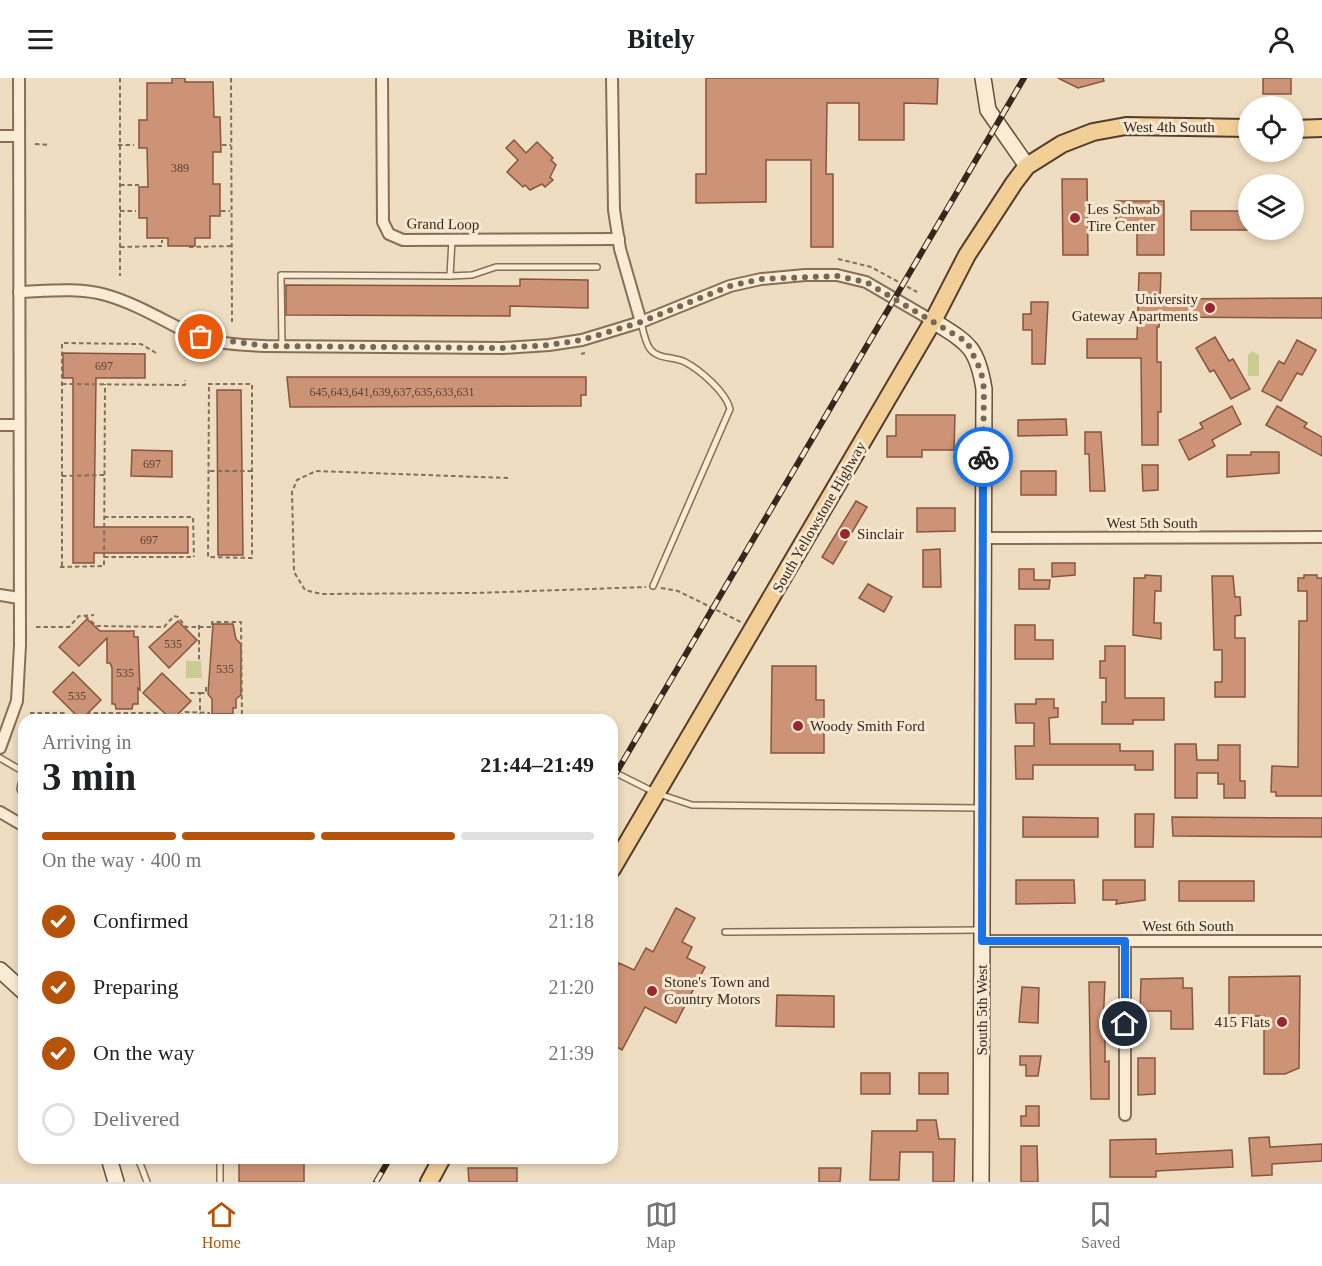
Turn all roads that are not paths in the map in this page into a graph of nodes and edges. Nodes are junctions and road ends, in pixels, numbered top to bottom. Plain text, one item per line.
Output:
1 (19, 78) edge
2 (382, 78) edge
3 (612, 78) edge
4 (982, 78) edge
5 (1238, 128) edge
6 (1322, 128) edge
7 (1304, 129) edge
8 (0, 136) edge
9 (19, 136) junction
10 (1027, 166) junction
11 (619, 239) junction
12 (452, 240) junction
13 (597, 267) dead end
14 (450, 276) junction
15 (19, 292) junction
16 (933, 321) junction
17 (641, 322) junction
18 (282, 346) junction
19 (0, 425) edge
20 (19, 425) junction
21 (1322, 537) edge
22 (982, 538) junction
23 (653, 586) road end
24 (0, 595) edge
25 (20, 598) junction
26 (0, 748) edge
27 (0, 758) edge
28 (18, 768) edge
29 (618, 774) edge
30 (656, 793) junction
31 (982, 808) junction
32 (0, 812) edge
33 (18, 822) edge
34 (618, 859) edge
35 (725, 932) dead end
36 (982, 936) junction
37 (1125, 941) junction
38 (1322, 941) edge
39 (0, 970) edge
40 (18, 987) edge
41 (1125, 1115) dead end
42 (111, 1164) edge
43 (140, 1164) edge
44 (220, 1164) edge
45 (439, 1164) edge
46 (116, 1182) edge
47 (147, 1182) edge
48 (220, 1182) edge
49 (429, 1182) edge
50 (981, 1182) edge

1 - 9 street
2 - 12 street, Grand Loop
3 - 11 street
4 - 10 street
5 - 10 main road, West 4th South
6 - 7 main road
8 - 9 street
9 - 15 street
10 - 16 main road, South Yellowstone Highway
11 - 12 street, Grand Loop
11 - 17 street
12 - 14 lane
13 - 14 lane
14 - 18 lane
15 - 18 street
15 - 20 street
16 - 17 street
16 - 22 street, South 5th West
16 - 30 main road, South Yellowstone Highway
17 - 18 street
17 - 23 lane
19 - 20 street
20 - 25 street
21 - 22 street, West 5th South
22 - 31 street, South 5th West
24 - 25 street
25 - 26 street
27 - 28 lane
29 - 30 lane
30 - 31 lane
30 - 34 main road, South Yellowstone Highway
31 - 36 street, South 5th West
32 - 33 street
35 - 36 lane
36 - 37 street, West 6th South
36 - 50 street, South 5th West
37 - 38 street, West 6th South
37 - 41 street
39 - 40 street
42 - 46 street
43 - 47 lane
44 - 48 lane
45 - 49 main road

